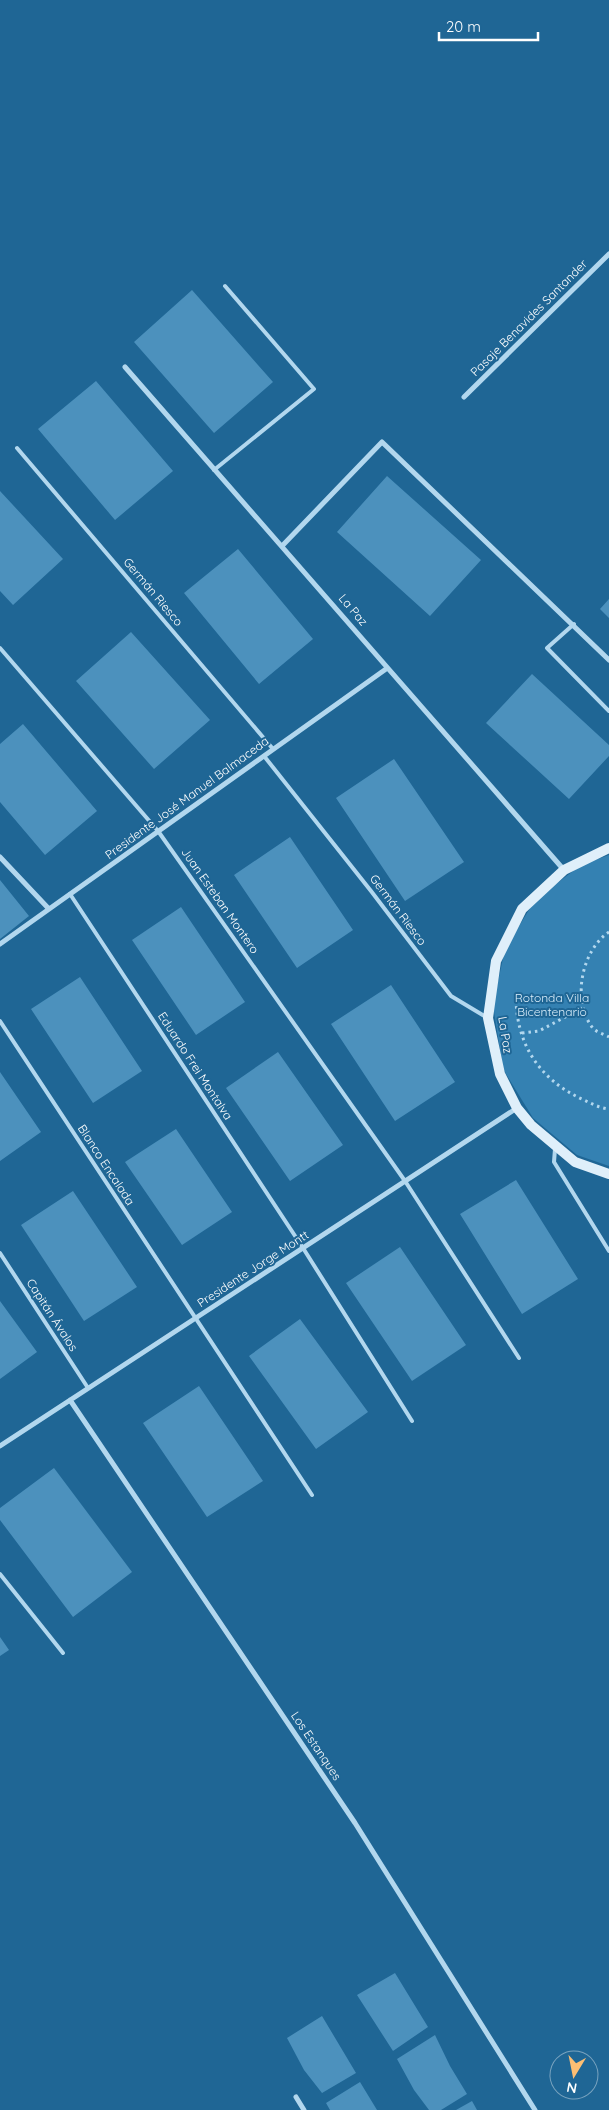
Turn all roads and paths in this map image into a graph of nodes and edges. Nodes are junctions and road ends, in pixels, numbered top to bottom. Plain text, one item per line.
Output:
1 (609, 254) edge
2 (225, 286) dead end
3 (125, 367) dead end
4 (464, 397) dead end
5 (17, 448) dead end
6 (214, 470) junction
7 (282, 545) junction
8 (574, 624) junction
9 (0, 648) edge
10 (609, 660) edge
11 (386, 669) junction
12 (609, 711) edge
13 (274, 749) junction
14 (264, 756) junction
15 (158, 831) junction
16 (609, 848) edge
17 (0, 857) edge
18 (564, 870) junction
19 (70, 894) junction
20 (49, 909) junction
21 (609, 932) edge
22 (0, 944) edge
23 (516, 985) dead end
24 (582, 1008) junction
25 (488, 1018) junction
26 (0, 1021) edge
27 (522, 1033) junction
28 (609, 1037) edge
29 (517, 1108) junction
30 (609, 1109) edge
31 (555, 1145) junction
32 (609, 1174) edge
33 (406, 1181) junction
34 (303, 1248) junction
35 (609, 1251) edge
36 (0, 1253) edge
37 (195, 1319) junction
38 (519, 1358) dead end
39 (88, 1388) junction
40 (70, 1400) junction
41 (412, 1421) dead end
42 (0, 1446) edge
43 (312, 1495) dead end
44 (0, 1574) edge
45 (63, 1653) dead end
46 (296, 2097) dead end
47 (304, 2110) edge
48 (535, 2110) edge

1 - 4 street, Pasaje Benavides Santander
2 - 6 lane
3 - 6 street, La Paz
5 - 13 lane, Germán Riesco
6 - 7 street, La Paz
7 - 8 street
7 - 11 street, La Paz
8 - 10 street
8 - 12 lane
9 - 15 lane, Juan Esteban Montero
11 - 13 street, Presidente José Manuel Balmaceda
11 - 18 street, La Paz
13 - 14 street, Presidente José Manuel Balmaceda
14 - 15 street, Presidente José Manuel Balmaceda
14 - 25 lane, Germán Riesco
15 - 19 street, Presidente José Manuel Balmaceda
15 - 33 lane, Juan Esteban Montero
16 - 18 street, La Paz
17 - 20 street
18 - 25 street, La Paz
19 - 20 street, Presidente José Manuel Balmaceda
19 - 34 lane, Eduardo Frei Montalva
20 - 22 street, Presidente José Manuel Balmaceda
21 - 24 path
23 - 27 path
24 - 27 path
24 - 28 path
25 - 29 street, La Paz
26 - 37 lane, Blanco Encalada
27 - 30 path
29 - 31 street, La Paz
29 - 33 street, Presidente Jorge Montt
31 - 32 street, La Paz
31 - 35 lane
33 - 34 street, Presidente Jorge Montt
33 - 38 lane, Juan Esteban Montero
34 - 37 street, Presidente Jorge Montt
34 - 41 lane, Eduardo Frei Montalva
36 - 39 lane, Capitán Ávalos
37 - 39 street, Presidente Jorge Montt
37 - 43 lane, Blanco Encalada
39 - 40 street, Presidente Jorge Montt
40 - 42 street, Presidente Jorge Montt
40 - 48 street, Los Estanques
44 - 45 lane
46 - 47 street

